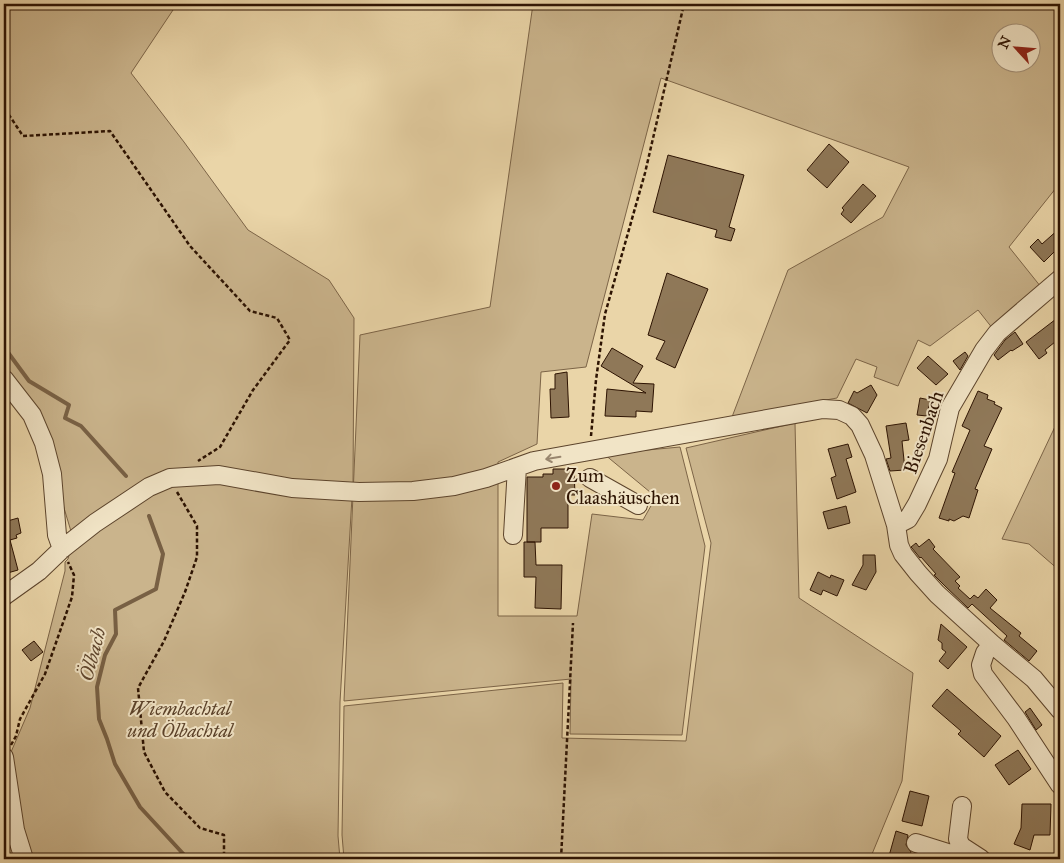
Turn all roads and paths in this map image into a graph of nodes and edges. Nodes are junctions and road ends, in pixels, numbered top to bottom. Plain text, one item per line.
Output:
1 (684, 4) edge
2 (4, 110) edge
3 (1060, 279) edge
4 (4, 379) edge
5 (589, 452) junction
6 (195, 463) dead end
7 (517, 466) junction
8 (170, 478) junction
9 (590, 478) dead end
10 (638, 504) dead end
11 (896, 525) junction
12 (513, 535) dead end
13 (62, 549) junction
14 (4, 596) edge
15 (573, 623) dead end
16 (992, 644) junction
17 (1060, 710) edge
18 (6, 753) edge
19 (1060, 785) edge
20 (962, 806) dead end
21 (916, 843) dead end
22 (24, 859) edge
23 (224, 859) edge
24 (561, 859) edge
25 (967, 859) edge
26 (981, 859) edge

1 - 5 path
2 - 6 path
3 - 11 street, Biesenbach
4 - 13 street
5 -> 7 street
5 - 11 street
7 - 8 street
7 - 12 street
8 - 13 street
8 - 23 path
9 - 10 street
11 - 16 street
13 - 14 street
13 - 18 path
15 - 24 path
16 - 17 street
16 - 19 street
18 - 22 street
20 - 26 street
21 - 25 street

